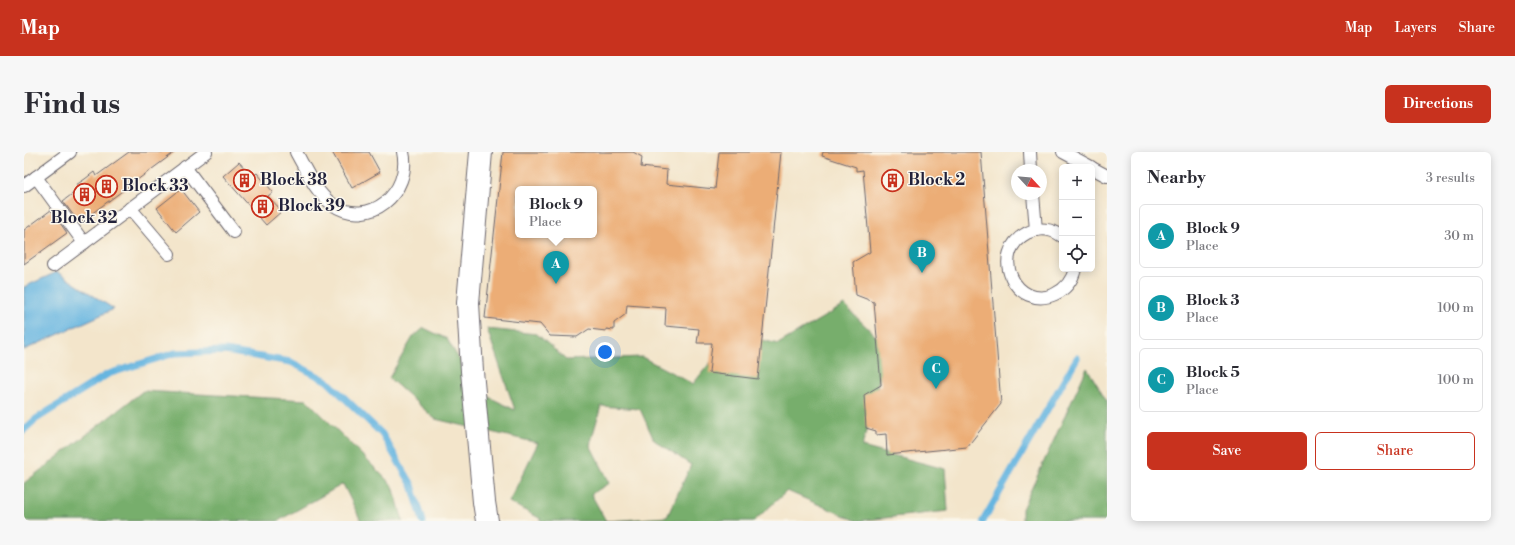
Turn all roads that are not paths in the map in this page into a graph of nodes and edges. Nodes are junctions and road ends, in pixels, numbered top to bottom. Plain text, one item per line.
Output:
1 (70, 152) edge
2 (206, 152) edge
3 (296, 152) edge
4 (403, 152) edge
5 (481, 152) edge
6 (1030, 152) edge
7 (1064, 152) edge
8 (1031, 164) edge
9 (1086, 164) edge
10 (185, 167) junction
11 (1095, 169) edge
12 (1107, 176) edge
13 (36, 177) junction
14 (24, 186) edge
15 (1034, 200) edge
16 (130, 208) junction
17 (1036, 230) junction
18 (234, 232) dead end
19 (1059, 234) edge
20 (84, 243) junction
21 (169, 254) dead end
22 (53, 266) dead end
23 (1074, 272) edge
24 (486, 521) edge

1 - 13 lane
2 - 10 lane
3 - 4 lane
5 - 24 street
6 - 8 lane
7 - 9 lane
10 - 16 lane
10 - 18 lane
11 - 12 lane
13 - 14 lane
13 - 20 lane
15 - 17 lane
16 - 20 lane
16 - 21 lane
17 - 19 lane
17 - 23 lane
20 - 22 lane

